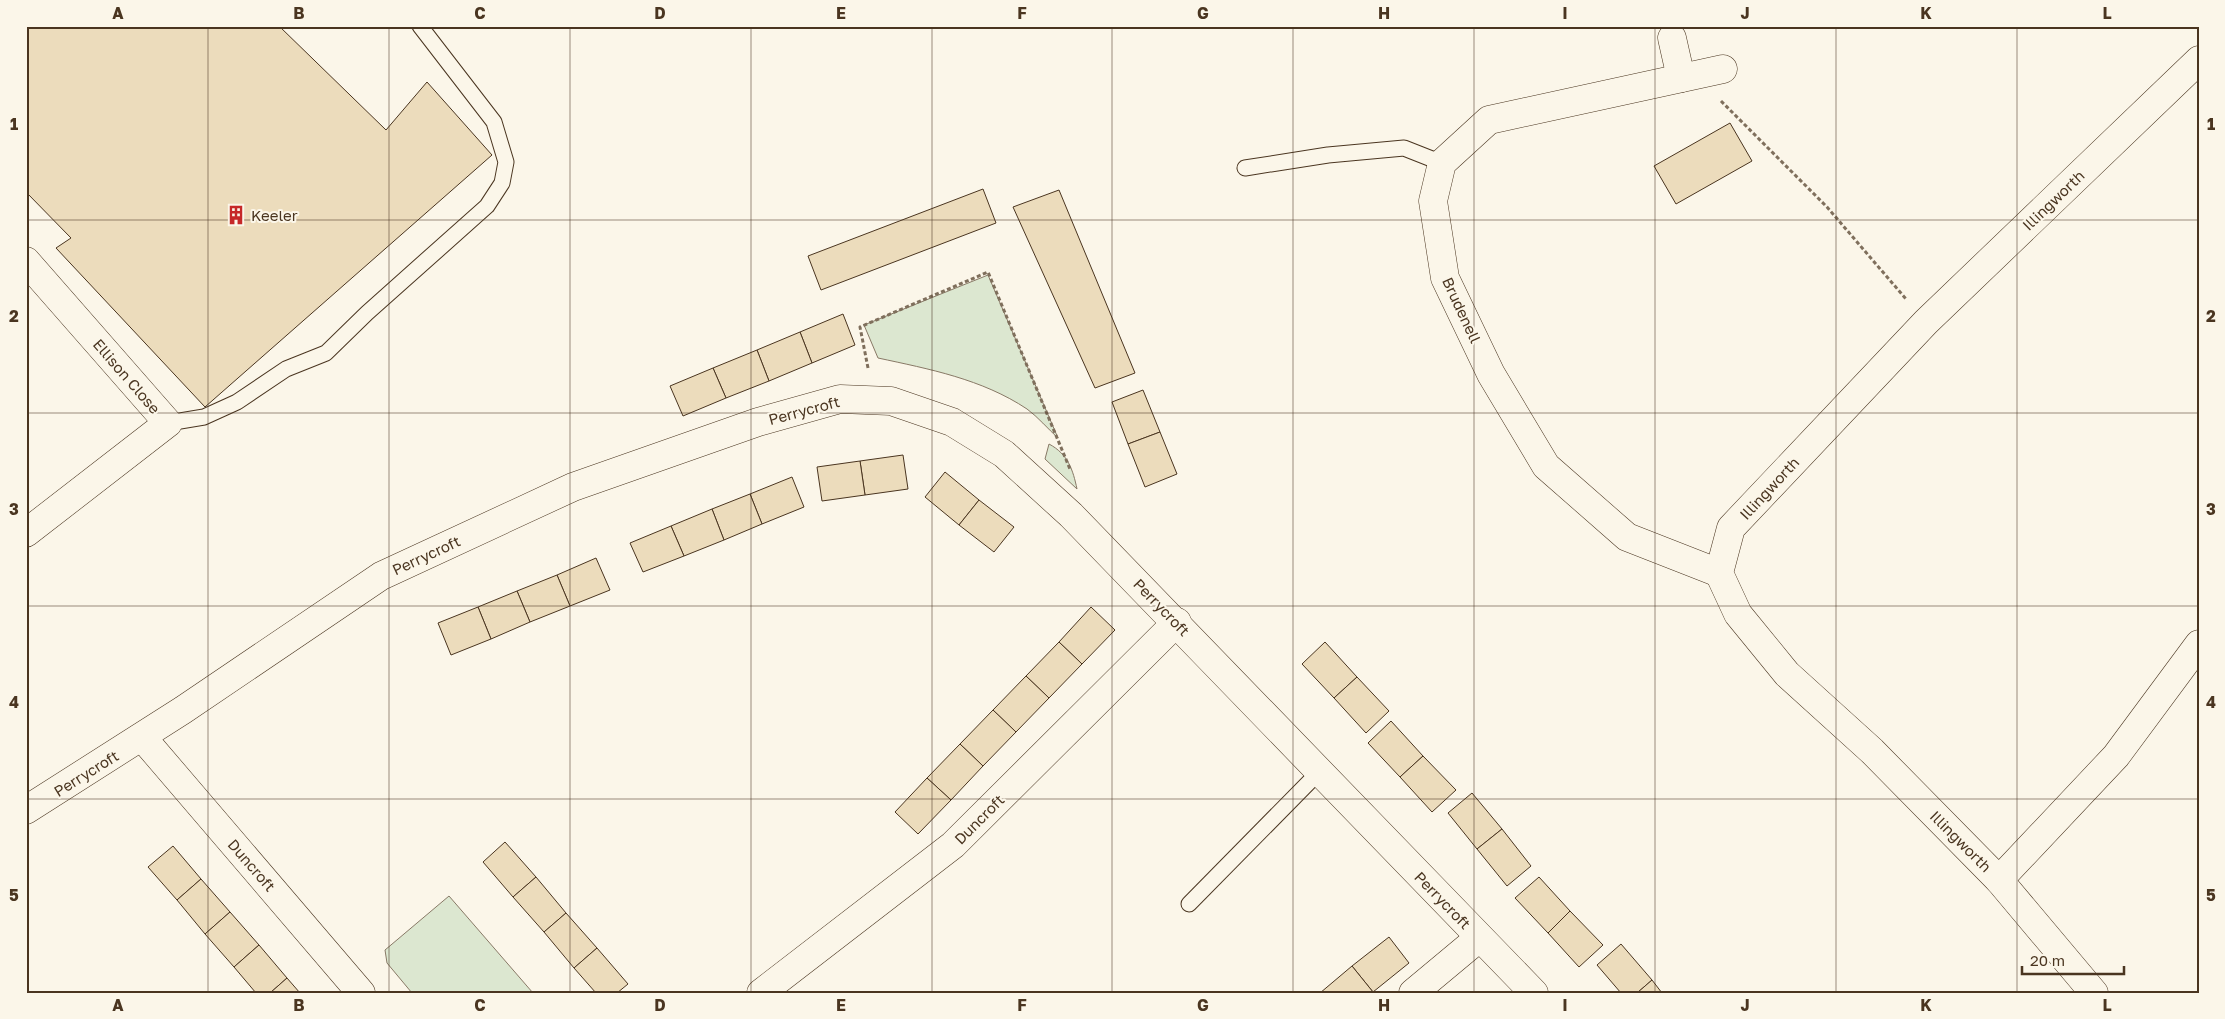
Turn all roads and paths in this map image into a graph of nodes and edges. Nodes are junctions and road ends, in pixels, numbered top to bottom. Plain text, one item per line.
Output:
1 (420, 26) edge
2 (1672, 38) dead end
3 (2199, 60) edge
4 (1723, 69) dead end
5 (1689, 77) junction
6 (1442, 163) junction
7 (1245, 168) dead end
8 (26, 261) edge
9 (1926, 322) junction
10 (874, 400) junction
11 (168, 423) junction
12 (1072, 473) dead end
13 (26, 532) edge
14 (1719, 573) junction
15 (1177, 622) junction
16 (2199, 644) edge
17 (142, 737) junction
18 (1320, 771) junction
19 (26, 810) edge
20 (2000, 880) junction
21 (1189, 904) dead end
22 (1479, 938) junction
23 (361, 993) edge
24 (760, 993) edge
25 (1413, 993) edge
26 (1534, 993) edge
27 (2094, 993) edge

1 - 11 lane
2 - 5 street
3 - 9 street, Illingworth
4 - 5 street
5 - 6 street
5 - 9 path
6 - 7 lane
6 - 14 street, Brudenell
8 - 11 street, Ellison Close
9 - 14 street, Illingworth
10 - 12 path
10 - 15 street, Perrycroft
10 - 17 street, Perrycroft
11 - 13 street, Ellison Close
14 - 20 street, Illingworth
15 - 18 street, Perrycroft
15 - 24 street, Duncroft
16 - 20 street
17 - 19 street, Perrycroft
17 - 23 street, Duncroft
18 - 21 lane
18 - 22 street, Perrycroft
20 - 27 street, Illingworth
22 - 25 street
22 - 26 street, Perrycroft

